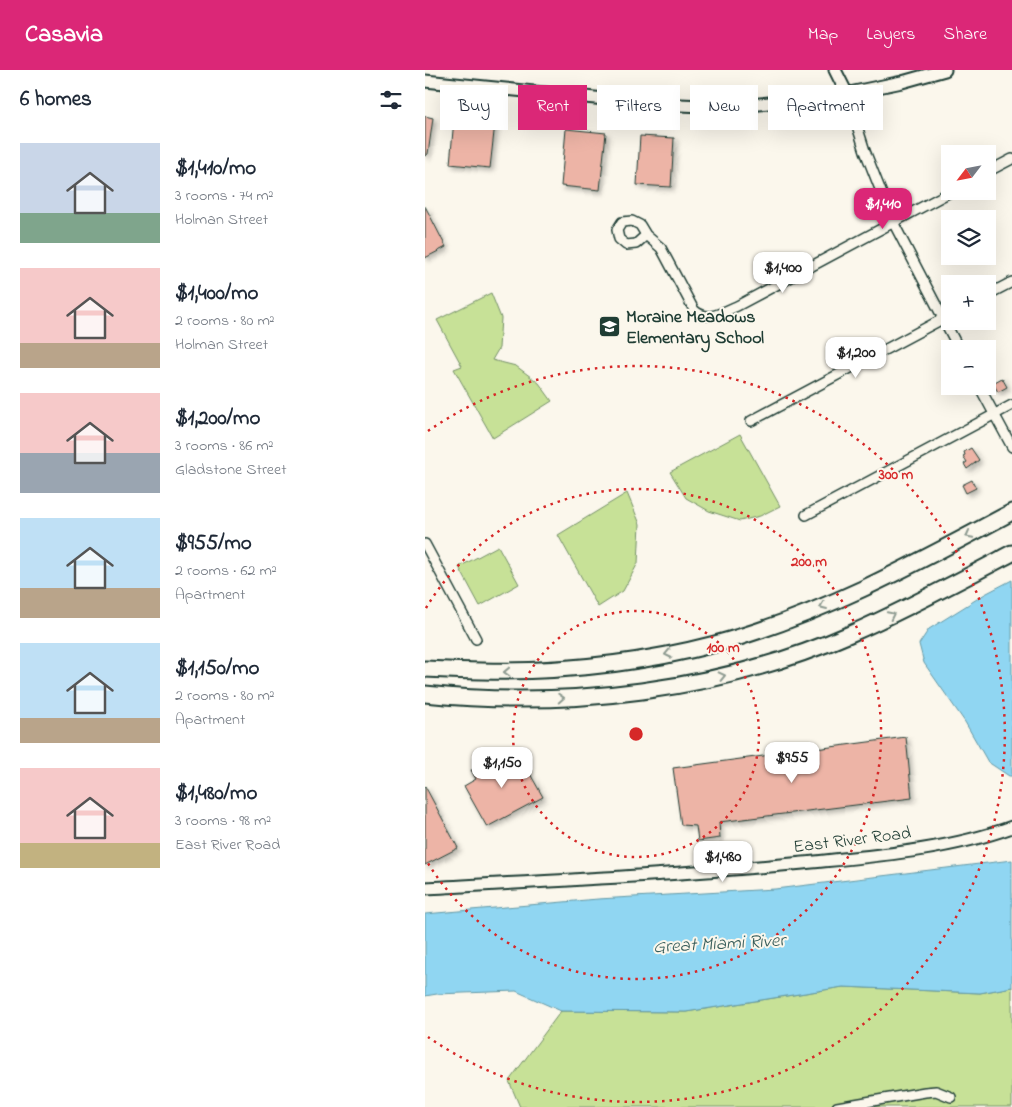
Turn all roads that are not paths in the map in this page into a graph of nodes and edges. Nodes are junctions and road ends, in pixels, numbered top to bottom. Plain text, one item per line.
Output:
1 (835, 70) edge
2 (945, 70) edge
3 (425, 81) edge
4 (842, 85) edge
5 (883, 86) edge
6 (768, 103) edge
7 (859, 130) edge
8 (1012, 160) edge
9 (996, 168) edge
10 (941, 197) edge
11 (893, 222) junction
12 (646, 235) dead end
13 (1012, 282) edge
14 (996, 290) edge
15 (941, 306) edge
16 (941, 320) edge
17 (984, 395) edge
18 (1012, 405) edge
19 (994, 414) junction
20 (751, 421) dead end
21 (1012, 447) edge
22 (1012, 512) edge
23 (806, 516) dead end
24 (425, 544) edge
25 (1012, 552) edge
26 (476, 640) dead end
27 (425, 669) edge
28 (425, 694) edge
29 (1012, 827) edge
30 (425, 888) edge
31 (951, 1097) dead end
32 (837, 1107) edge

1 - 4 street
2 - 5 street
3 - 6 street
7 - 11 street
8 - 9 street
10 - 11 street
11 - 12 street
11 - 15 street
13 - 14 street
16 - 20 street
17 - 19 street
18 - 19 street
19 - 21 street
19 - 23 street
22 -> 27 highway
24 - 26 street
28 -> 25 highway
29 - 30 street, East River Road
31 - 32 street

